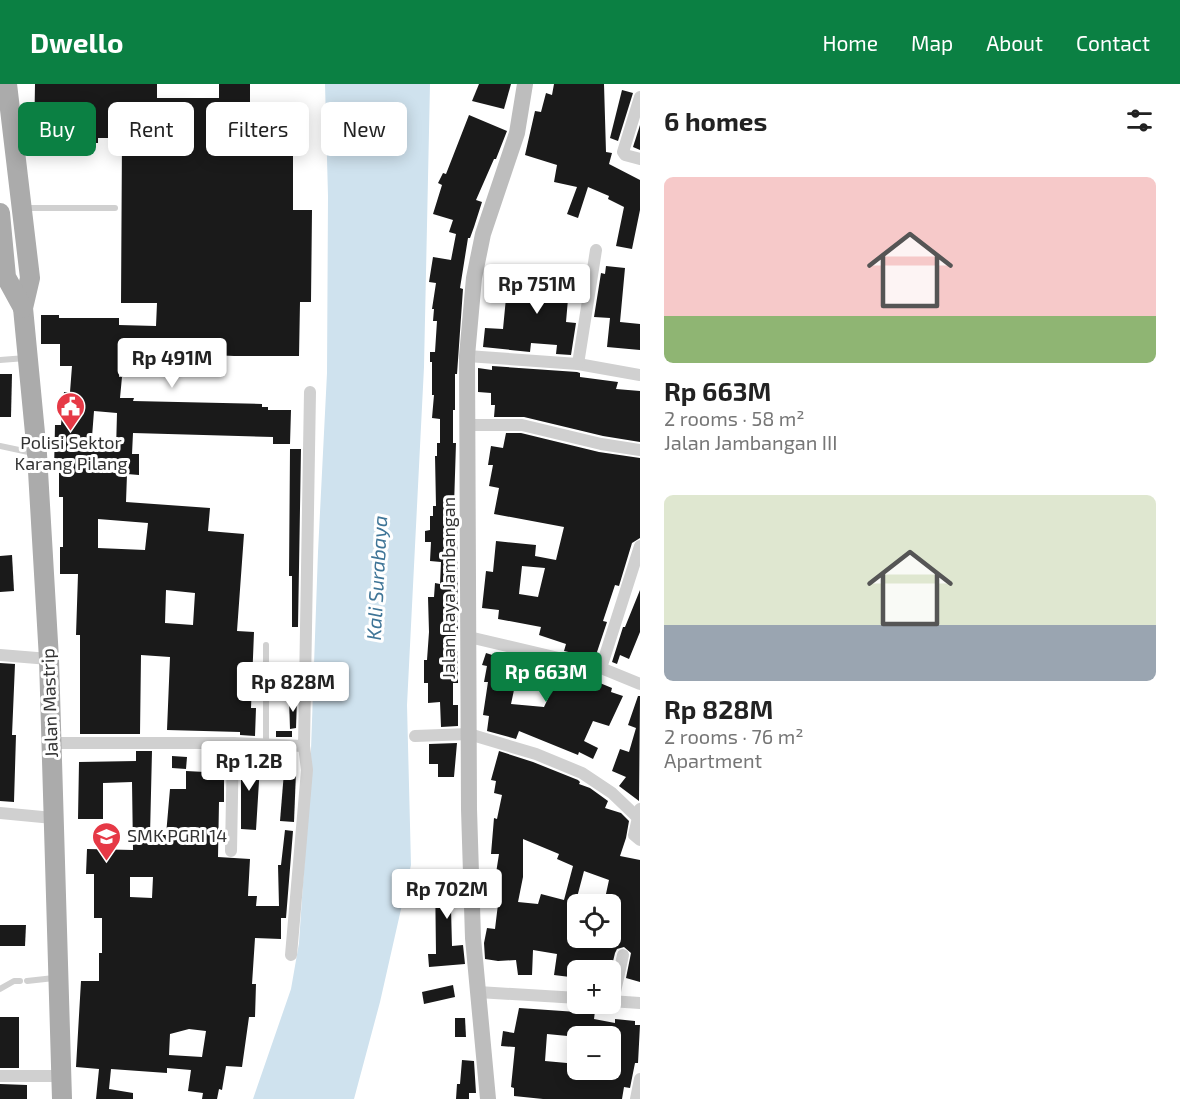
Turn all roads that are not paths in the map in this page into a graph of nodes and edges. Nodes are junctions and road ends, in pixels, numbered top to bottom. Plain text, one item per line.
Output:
1 (7, 84) edge
2 (525, 84) edge
3 (640, 97) edge
4 (640, 159) edge
5 (21, 208) junction
6 (116, 208) dead end
7 (0, 213) edge
8 (596, 250) dead end
9 (3, 277) edge
10 (23, 308) junction
11 (467, 356) junction
12 (28, 358) junction
13 (0, 360) edge
14 (578, 364) junction
15 (640, 375) edge
16 (310, 392) dead end
17 (468, 425) junction
18 (0, 446) edge
19 (640, 450) edge
20 (37, 453) junction
21 (640, 546) edge
22 (469, 637) junction
23 (266, 645) dead end
24 (0, 655) edge
25 (49, 659) junction
26 (601, 668) junction
27 (640, 684) edge
28 (469, 734) junction
29 (415, 736) dead end
30 (233, 743) junction
31 (52, 744) junction
32 (266, 744) junction
33 (303, 746) junction
34 (0, 813) edge
35 (639, 813) edge
36 (53, 818) junction
37 (640, 840) edge
38 (231, 851) dead end
39 (291, 955) dead end
40 (623, 955) dead end
41 (621, 963) edge
42 (58, 978) junction
43 (0, 989) edge
44 (478, 992) junction
45 (567, 997) edge
46 (621, 1002) edge
47 (640, 1003) edge
48 (0, 1076) edge
49 (61, 1076) junction
50 (640, 1079) edge
51 (62, 1099) edge
52 (488, 1099) edge
53 (636, 1099) edge

1 - 5 main road, Jalan Mastrip
2 - 11 main road, Jalan Raya Jambangan
3 - 4 street
5 - 6 lane
5 - 10 main road, Jalan Mastrip
7 - 9 main road, Jalan Mastrip
8 - 14 street
9 - 10 main road, Jalan Mastrip
10 - 12 main road, Jalan Mastrip
11 - 14 street
11 - 17 main road, Jalan Raya Jambangan
12 - 13 lane
12 - 20 main road, Jalan Mastrip
14 - 15 street
16 - 33 street
17 - 19 street
17 - 22 main road, Jalan Raya Jambangan
18 - 20 lane
20 - 25 main road, Jalan Mastrip
21 - 26 street
22 - 26 street
22 - 28 main road, Jalan Raya Jambangan
23 - 32 lane
24 - 25 street
25 - 31 main road, Jalan Mastrip
26 - 27 street
28 - 29 street
28 - 35 street
28 - 44 main road, Jalan Raya Jambangan
30 - 31 street
30 - 32 street
30 - 38 street
31 - 36 main road, Jalan Mastrip
32 - 33 street
33 - 39 street
34 - 36 street
35 - 37 street
36 - 42 main road, Jalan Mastrip
40 - 41 street
42 - 43 lane
42 - 49 main road, Jalan Mastrip
44 - 45 street
44 - 52 main road, Jalan Raya Jambangan
46 - 47 street
48 - 49 street
49 - 51 main road, Jalan Mastrip
50 - 53 street

